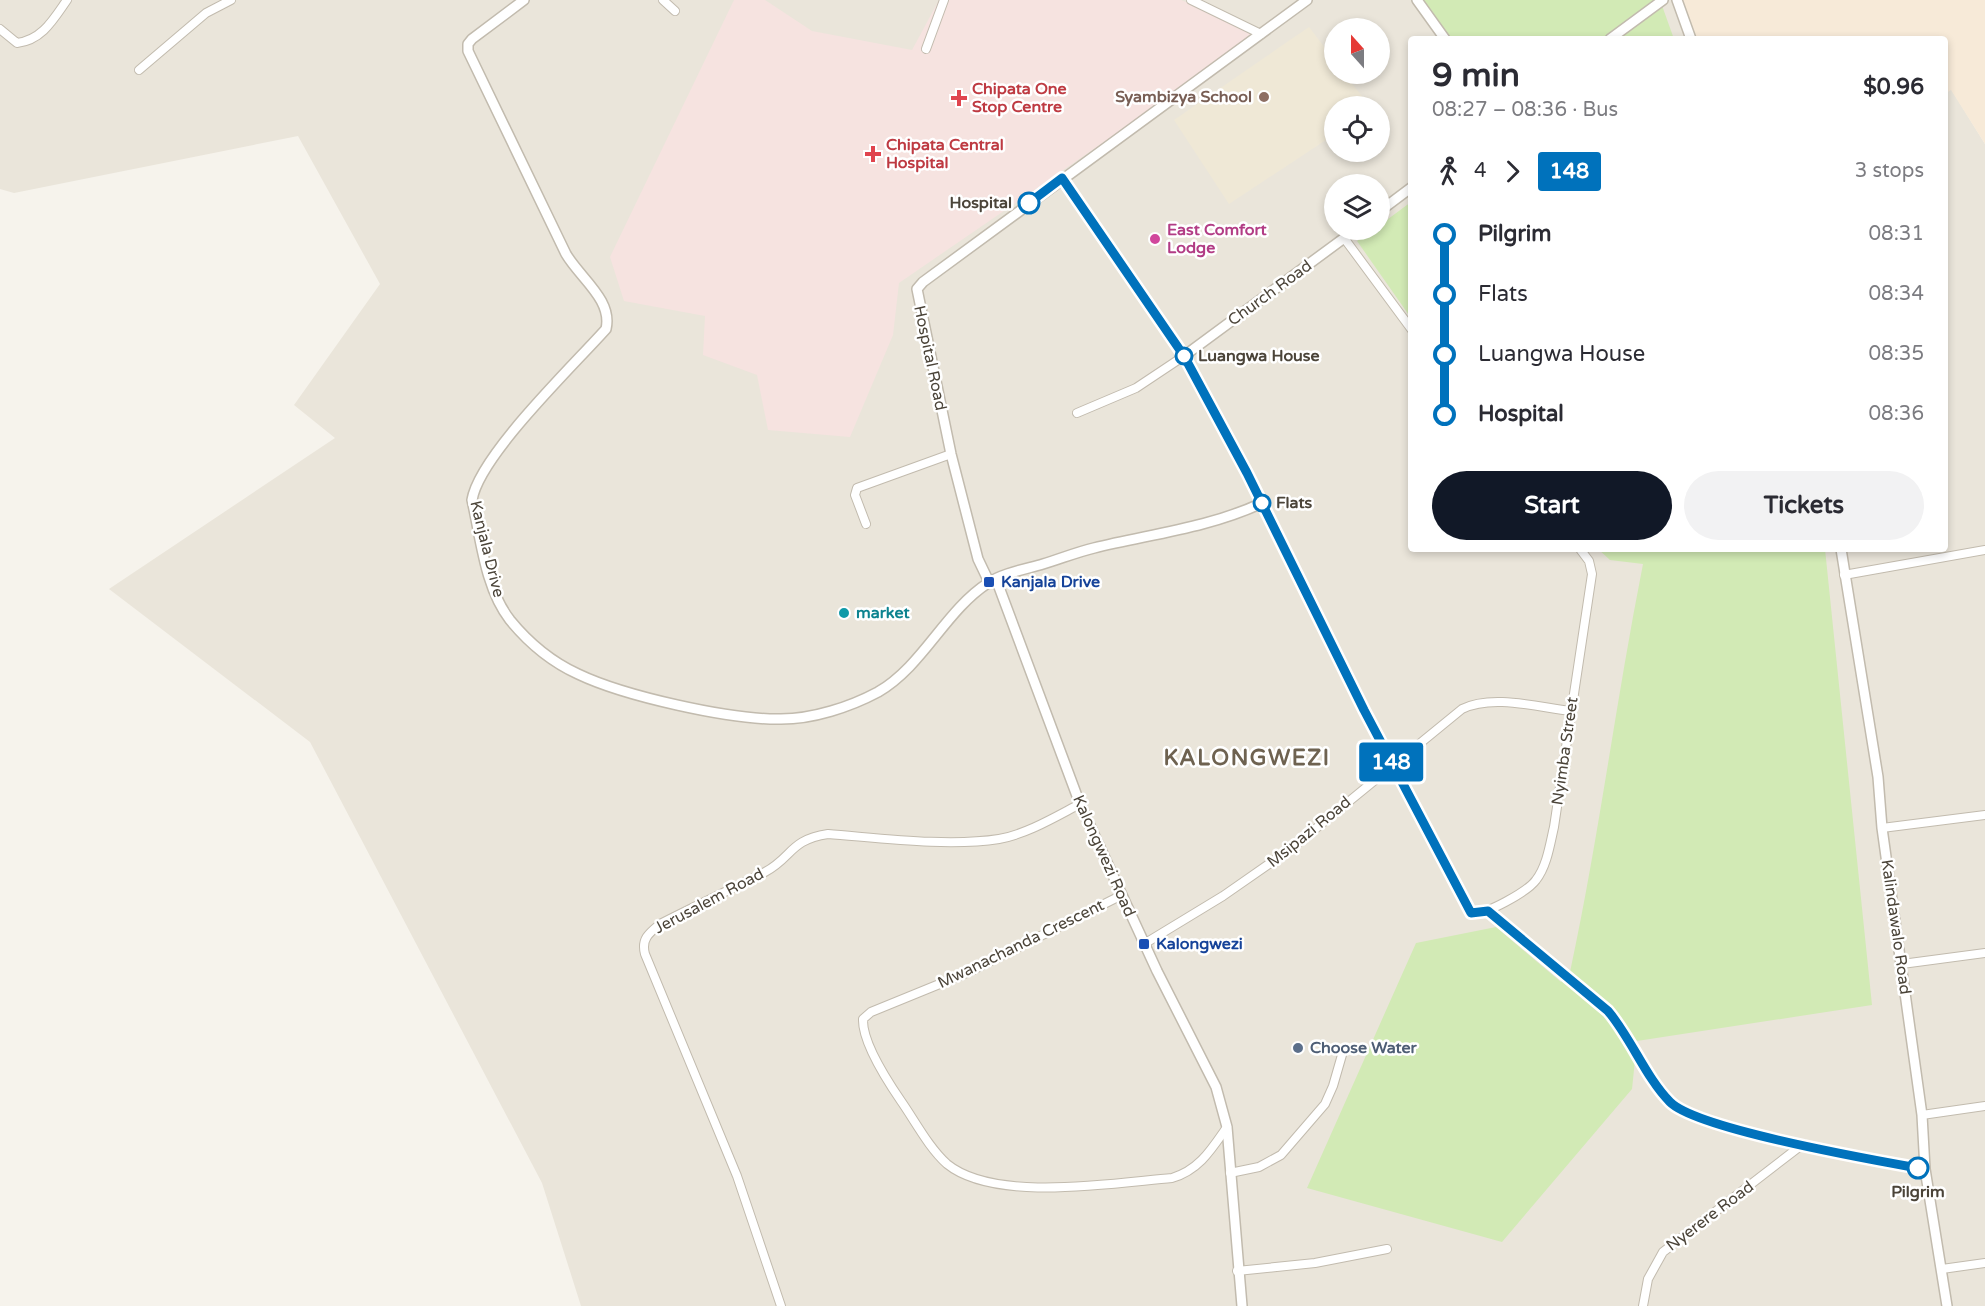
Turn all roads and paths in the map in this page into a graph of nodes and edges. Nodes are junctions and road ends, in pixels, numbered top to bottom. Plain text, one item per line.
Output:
1 (67, 0) edge
2 (231, 0) edge
3 (524, 0) edge
4 (663, 0) edge
5 (944, 0) edge
6 (1191, 0) edge
7 (1307, 0) edge
8 (1417, 0) edge
9 (1663, 0) edge
10 (1677, 0) edge
11 (675, 12) dead end
12 (0, 29) edge
13 (1261, 34) junction
14 (1442, 36) edge
15 (1614, 36) edge
16 (1690, 36) edge
17 (926, 49) dead end
18 (139, 70) dead end
19 (1062, 178) junction
20 (1408, 190) edge
21 (1390, 203) edge
22 (1341, 240) edge
23 (1345, 240) edge
24 (1408, 325) edge
25 (1184, 356) junction
26 (1077, 413) dead end
27 (951, 454) junction
28 (1262, 503) junction
29 (866, 524) dead end
30 (1985, 550) edge
31 (1582, 552) edge
32 (1841, 552) edge
33 (1844, 574) junction
34 (992, 581) junction
35 (1570, 711) junction
36 (1392, 764) junction
37 (1080, 804) junction
38 (1985, 815) edge
39 (1882, 828) junction
40 (1122, 895) junction
41 (1488, 911) junction
42 (1471, 913) joint
43 (1144, 944) junction
44 (1985, 952) edge
45 (1902, 964) junction
46 (1344, 1048) dead end
47 (1985, 1106) edge
48 (1922, 1115) junction
49 (1227, 1127) junction
50 (1803, 1144) junction
51 (1925, 1169) junction
52 (1230, 1173) junction
53 (1387, 1249) dead end
54 (1985, 1263) edge
55 (1941, 1269) junction
56 (1237, 1271) junction
57 (781, 1306) edge
58 (1242, 1306) edge
59 (1642, 1306) edge
60 (1947, 1306) edge

1 - 12 street
2 - 18 street
3 - 34 street, Kanjala Drive
4 - 11 street
5 - 17 street
6 - 13 street
7 - 13 street, Hospital Road
8 - 14 street
9 - 15 street
10 - 16 street
13 - 19 street, Hospital Road
19 - 25 street
19 - 27 street, Hospital Road
20 - 21 street
22 - 25 street, Church Road
23 - 24 street
25 - 26 street
25 - 28 street
27 - 29 street
27 - 34 street, Hospital Road
28 - 34 street, Kanjala Drive
28 - 36 street
30 - 33 street
31 - 35 street, Nyimba Street
32 - 33 street, Kalindawalo Road
33 - 39 street, Kalindawalo Road
34 - 37 street, Kalongwezi Road
35 - 36 street, Msipazi Road
35 - 41 street, Nyimba Street
36 - 42 street
36 - 43 street, Msipazi Road
37 - 40 street, Kalongwezi Road
37 - 57 street, Jerusalem Road
38 - 39 street
39 - 45 street, Kalindawalo Road
40 - 43 street, Kalongwezi Road
40 - 49 street, Mwanachanda Crescent
41 - 42 street, Nyimba Street
41 - 50 street
43 - 49 street, Kalongwezi Road
44 - 45 street
45 - 48 street, Kalindawalo Road
46 - 52 street
47 - 48 street
48 - 51 street, Kalindawalo Road
49 - 52 street, Kalongwezi Road
50 - 51 street
50 - 59 street, Nyerere Road
51 - 55 street, Kalindawalo Road
52 - 56 street, Kalongwezi Road
53 - 56 street
54 - 55 street
55 - 60 street, Kalindawalo Road
56 - 58 street, Kalongwezi Road

